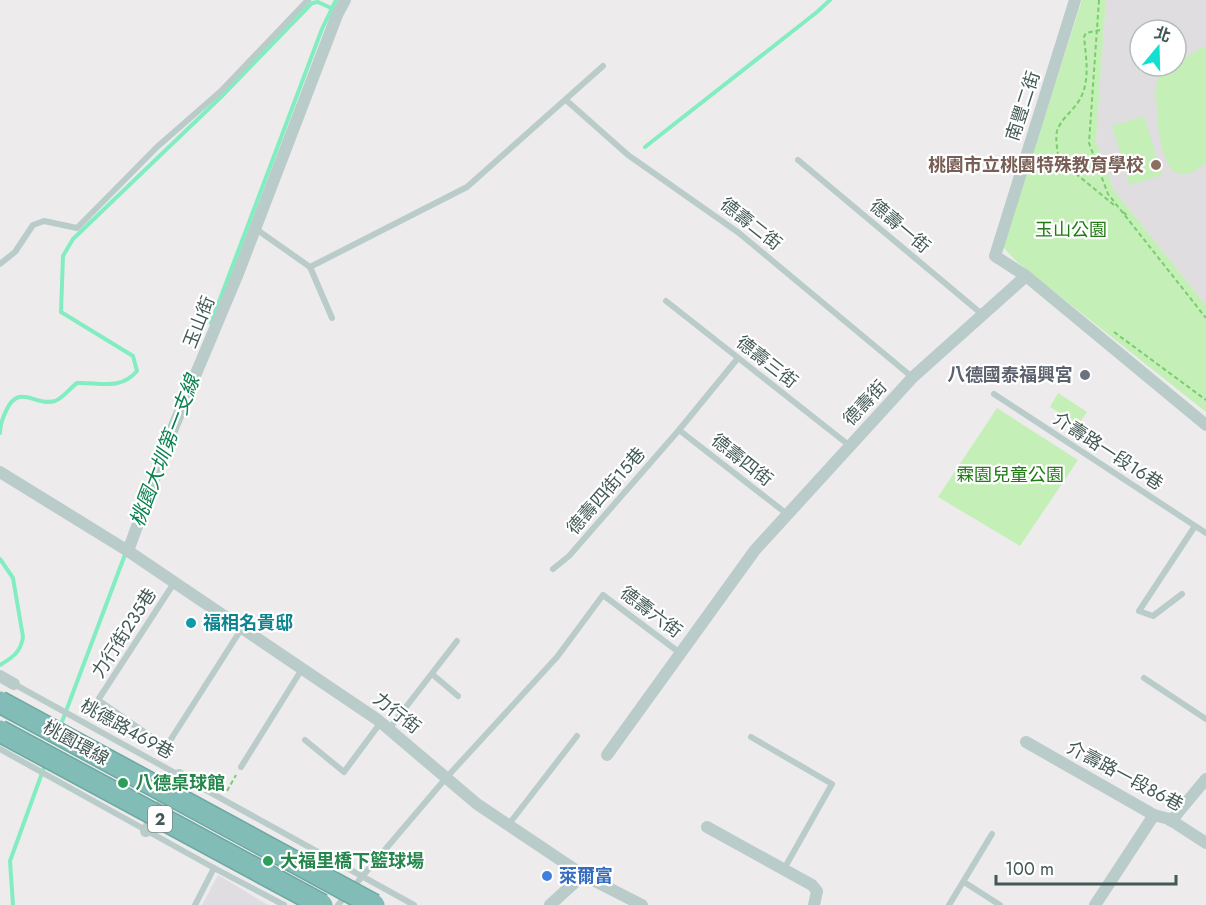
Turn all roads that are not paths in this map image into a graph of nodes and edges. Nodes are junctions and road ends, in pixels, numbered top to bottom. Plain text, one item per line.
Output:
1 (308, 0) edge
2 (344, 0) edge
3 (1075, 0) edge
4 (603, 66) dead end
5 (566, 100) junction
6 (798, 160) dead end
7 (255, 229) junction
8 (0, 264) edge
9 (310, 267) junction
10 (1026, 276) junction
11 (666, 301) dead end
12 (982, 315) junction
13 (332, 318) dead end
14 (738, 358) junction
15 (913, 377) junction
16 (994, 394) dead end
17 (1206, 425) edge
18 (679, 430) junction
19 (850, 446) junction
20 (0, 472) edge
21 (787, 514) junction
22 (1195, 526) junction
23 (1206, 533) edge
24 (128, 551) junction
25 (553, 569) dead end
26 (174, 582) junction
27 (1182, 594) dead end
28 (242, 628) junction
29 (457, 641) dead end
30 (680, 653) junction
31 (302, 668) junction
32 (432, 674) junction
33 (0, 676) edge
34 (1144, 678) dead end
35 (14, 684) joint
36 (458, 696) dead end
37 (0, 702) edge
38 (1206, 719) edge
39 (385, 725) junction
40 (0, 731) edge
41 (577, 736) dead end
42 (751, 737) dead end
43 (305, 740) dead end
44 (1026, 742) dead end
45 (0, 749) edge
46 (607, 755) dead end
47 (241, 767) road end
48 (179, 775) junction
49 (446, 778) junction
50 (1206, 779) edge
51 (1154, 815) junction
52 (1172, 821) junction
53 (509, 824) junction
54 (707, 827) dead end
55 (146, 831) junction
56 (992, 834) dead end
57 (1206, 843) edge
58 (214, 868) junction
59 (784, 869) junction
60 (583, 875) junction
61 (362, 876) junction
62 (964, 882) junction
63 (195, 905) edge
64 (284, 905) edge
65 (322, 905) edge
66 (338, 905) edge
67 (374, 905) edge
68 (414, 905) edge
69 (550, 905) edge
70 (642, 905) edge
71 (814, 905) edge
72 (949, 905) edge
73 (1000, 905) edge
74 (1095, 905) edge

1 - 8 lane
2 - 7 street, 玉山街
3 - 10 street, 南豐二街
4 - 5 lane
5 - 9 lane
5 - 15 lane, 德壽二街
6 - 12 lane, 德壽一街
7 - 9 lane
7 - 24 street, 玉山街
9 - 13 lane
10 - 12 street, 德壽街
10 - 17 street
11 - 14 lane, 德壽三街
12 - 15 street, 德壽街
14 - 18 lane, 德壽四街15巷
14 - 19 lane, 德壽三街
15 - 19 street, 德壽街
16 - 22 lane, 介壽路一段16巷
18 - 21 lane, 德壽四街
18 - 25 lane, 德壽四街15巷
19 - 21 street, 德壽街
20 - 24 street
21 - 30 street, 德壽街
22 - 23 lane, 介壽路一段16巷
22 - 27 lane
24 - 26 street, 力行街
26 - 28 street, 力行街
26 - 28 lane, 力行街235巷
28 - 31 street, 力行街
29 - 32 lane
30 - 46 street, 德壽街
30 - 49 lane, 德壽六街
31 - 39 street, 力行街
31 - 47 lane
32 - 36 lane
32 - 39 lane
33 - 35 street
34 - 38 lane
35 - 48 lane, 桃德路469巷
37 - 67 highway, 桃園環線 / 2, bridge
39 - 43 lane
39 - 49 street, 力行街
40 - 65 highway, 桃園環線 / 2, bridge
41 - 53 lane
42 - 59 lane
44 - 51 street, 介壽路一段86巷
45 - 55 lane
48 - 55 street
48 - 61 lane, 桃德路469巷
49 - 53 street, 力行街
49 - 61 lane
50 - 52 street
51 - 52 street, 介壽路一段86巷
51 - 74 street
52 - 57 street, 介壽路一段86巷
53 - 60 street, 力行街
54 - 59 street
55 - 58 lane
56 - 62 lane
58 - 63 lane
58 - 64 lane
59 - 71 street
60 - 69 street
60 - 70 street, 力行街
61 - 66 lane
61 - 68 lane, 桃德路469巷
62 - 72 lane
62 - 73 lane

